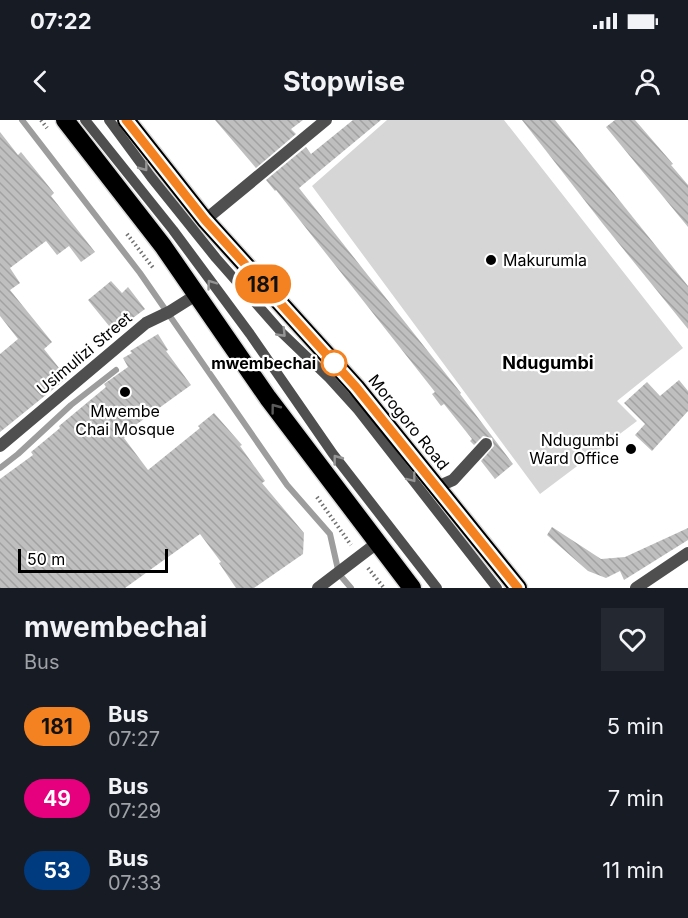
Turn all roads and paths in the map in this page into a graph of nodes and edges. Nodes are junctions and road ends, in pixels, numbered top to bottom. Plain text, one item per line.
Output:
1 (65, 120) edge
2 (85, 120) edge
3 (109, 120) edge
4 (126, 120) edge
5 (326, 120) edge
6 (205, 220) junction
7 (196, 295) junction
8 (486, 444) dead end
9 (0, 446) edge
10 (437, 487) junction
11 (377, 543) junction
12 (688, 553) edge
13 (318, 588) edge
14 (412, 588) edge
15 (437, 588) edge
16 (497, 588) edge
17 (518, 588) edge
18 (636, 588) edge

1 - 7 highway
15 -> 2 lane
3 -> 16 lane, Morogoro Road
4 - 6 highway, Morogoro Road
5 - 6 street
6 - 10 highway, Morogoro Road
7 - 9 street, Usimulizi Street
11 -> 7 highway
8 - 10 street
10 - 17 highway, Morogoro Road
11 - 13 street
11 - 14 highway
12 - 18 street

